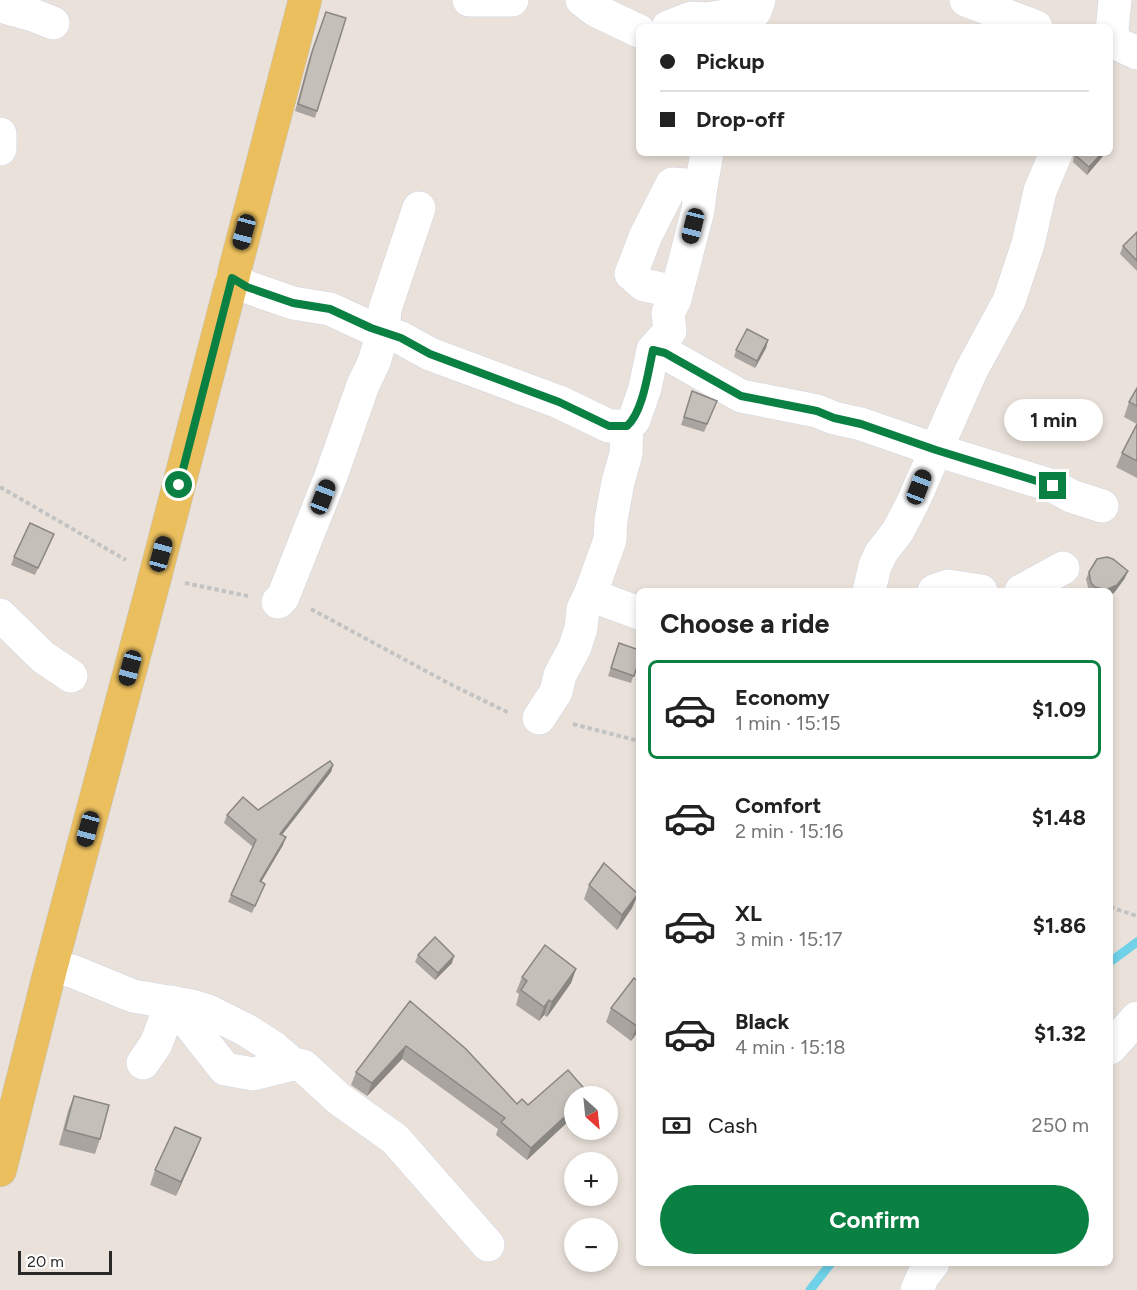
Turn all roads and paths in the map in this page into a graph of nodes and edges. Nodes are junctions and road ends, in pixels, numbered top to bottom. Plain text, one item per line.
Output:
1 (304, 0) edge
2 (469, 0) edge
3 (512, 0) edge
4 (582, 0) edge
5 (966, 0) edge
6 (1115, 0) edge
7 (0, 6) edge
8 (755, 13) edge
9 (53, 23) dead end
10 (676, 24) edge
11 (1028, 24) edge
12 (1113, 24) edge
13 (636, 30) edge
14 (1113, 42) edge
15 (1137, 53) edge
16 (0, 134) edge
17 (0, 149) edge
18 (706, 156) edge
19 (1055, 156) edge
20 (701, 186) junction
21 (419, 208) dead end
22 (232, 278) junction
23 (675, 299) junction
24 (384, 332) junction
25 (653, 350) junction
26 (627, 426) junction
27 (936, 450) junction
28 (0, 487) edge
29 (1102, 506) dead end
30 (1063, 568) dead end
31 (155, 577) junction
32 (870, 588) edge
33 (942, 588) edge
34 (961, 588) edge
35 (1026, 588) edge
36 (590, 596) junction
37 (278, 602) junction
38 (636, 612) edge
39 (0, 615) edge
40 (71, 676) dead end
41 (539, 718) junction
42 (636, 740) edge
43 (1113, 908) edge
44 (1137, 916) edge
45 (51, 967) junction
46 (172, 1002) junction
47 (1137, 1018) edge
48 (1113, 1045) edge
49 (143, 1063) dead end
50 (293, 1064) junction
51 (0, 1170) edge
52 (488, 1245) dead end
53 (931, 1266) edge
54 (916, 1290) edge

1 - 22 main road
2 - 3 street
4 - 13 street
5 - 11 street
6 - 12 street
7 - 9 street
8 - 10 street
14 - 15 street
16 - 17 street
18 - 20 street
19 - 27 street
20 - 23 street
20 - 23 street
21 - 24 street
22 - 24 street
22 - 31 main road
23 - 25 street
24 - 26 street
24 - 37 street
25 - 26 street
25 - 27 street
26 - 36 street
27 - 29 street
27 - 32 street
28 - 31 path
30 - 35 street
31 - 37 path
31 - 45 main road
33 - 34 street
36 - 38 street
36 - 41 street
37 - 41 path
39 - 40 street
41 - 42 path
43 - 44 path
45 - 46 street
45 - 51 main road
46 - 49 street
46 - 50 street
46 - 50 street
47 - 48 street
50 - 52 street
53 - 54 street

